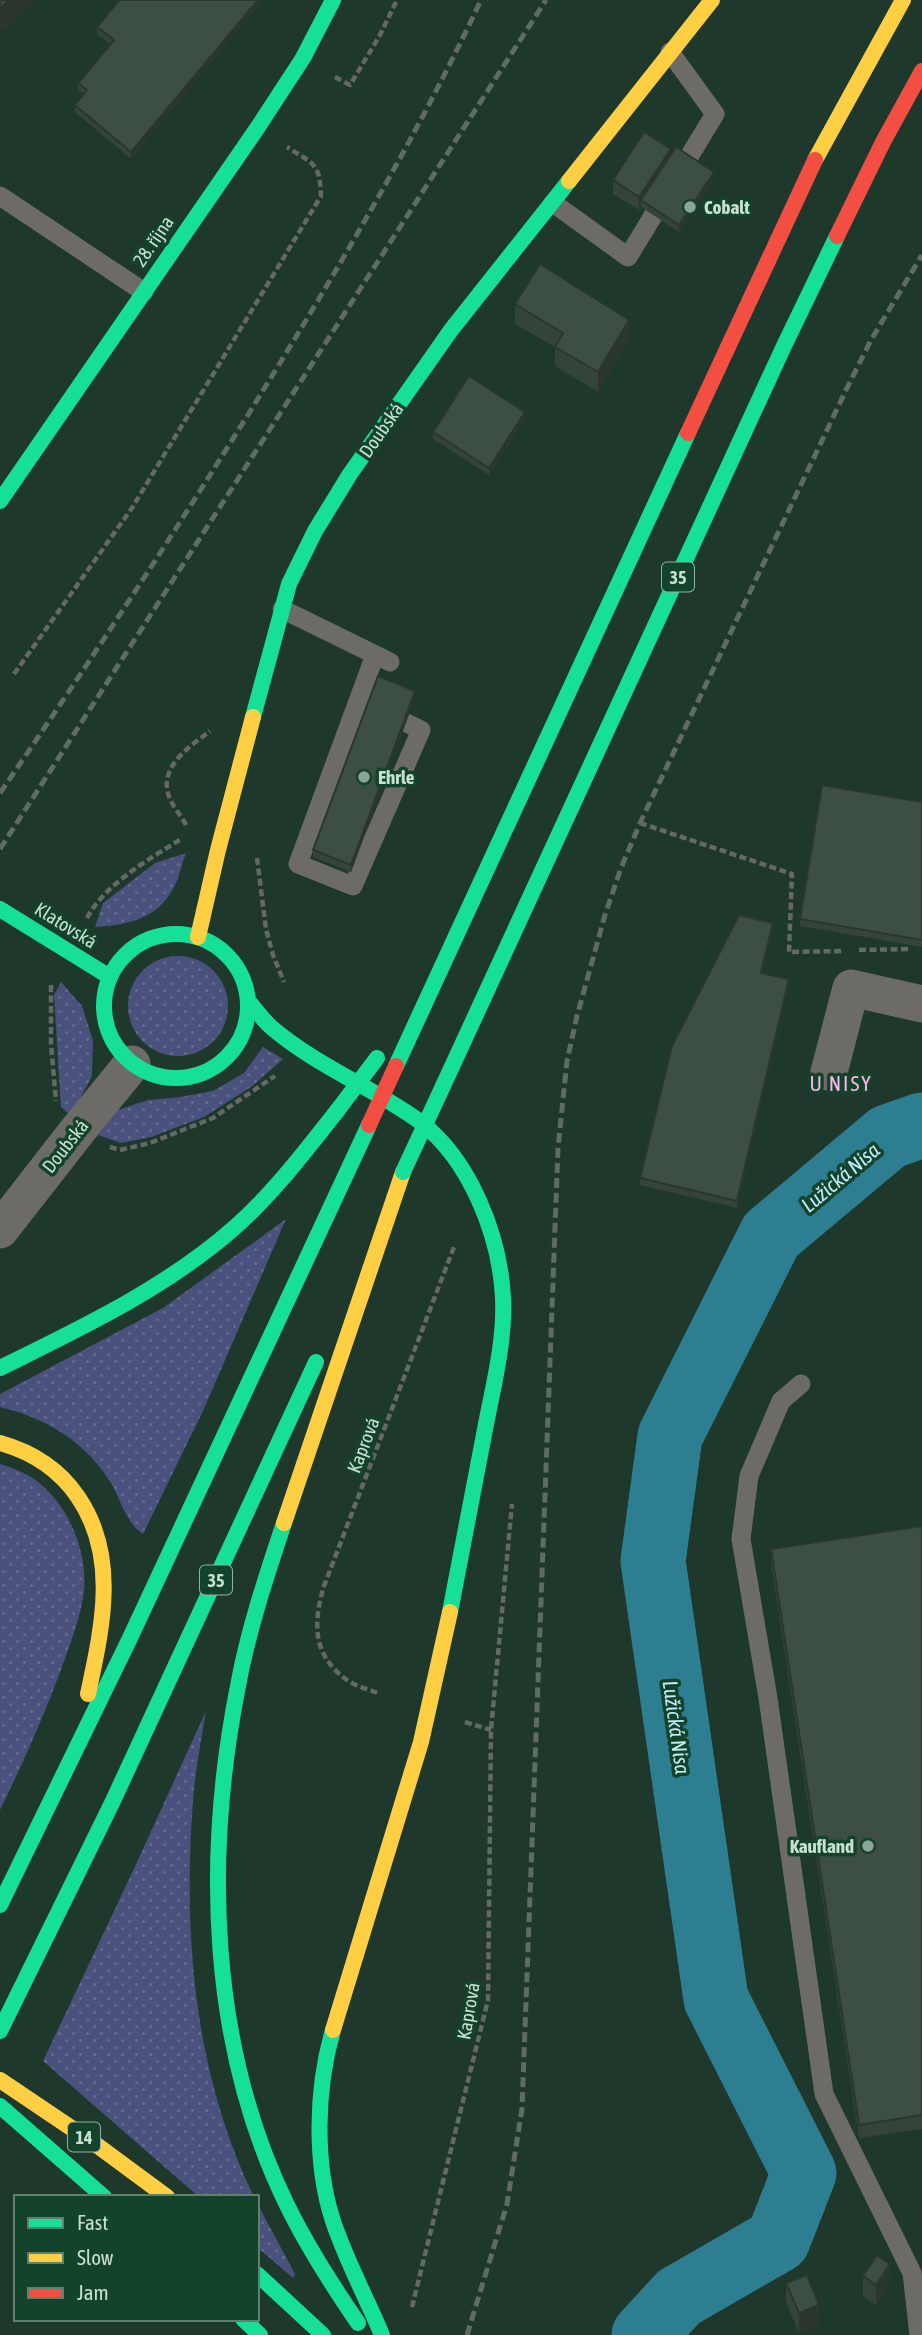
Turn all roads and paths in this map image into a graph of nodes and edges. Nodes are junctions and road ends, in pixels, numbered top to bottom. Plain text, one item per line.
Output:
1 (333, 0) edge
2 (397, 0) edge
3 (712, 0) edge
4 (903, 0) edge
5 (670, 52) junction
6 (303, 58) junction
7 (922, 71) edge
8 (258, 127) junction
9 (0, 196) edge
10 (552, 203) junction
11 (144, 292) junction
12 (0, 501) edge
13 (282, 609) junction
14 (14, 674) dead end
15 (258, 697) junction
16 (359, 699) junction
17 (362, 803) edge
18 (386, 813) junction
19 (640, 823) dead end
20 (310, 830) junction
21 (259, 849) dead end
22 (367, 854) junction
23 (0, 909) edge
24 (198, 937) junction
25 (910, 949) edge
26 (69, 950) junction
27 (110, 977) junction
28 (436, 981) junction
29 (285, 985) dead end
30 (250, 1003) junction
31 (922, 1004) edge
32 (300, 1048) junction
33 (132, 1064) junction
34 (829, 1072) dead end
35 (78, 1130) junction
36 (403, 1172) junction
37 (0, 1230) edge
38 (457, 1236) dead end
39 (340, 1311) dead end
40 (322, 1349) dead end
41 (0, 1368) edge
42 (801, 1384) dead end
43 (0, 1443) edge
44 (377, 1693) dead end
45 (457, 1719) dead end
46 (56, 1791) junction
47 (0, 1905) edge
48 (0, 2031) edge
49 (0, 2080) edge
50 (0, 2106) edge
51 (102, 2195) edge
52 (164, 2195) edge
53 (259, 2276) edge
54 (410, 2313) dead end
55 (245, 2321) edge
56 (320, 2332) edge
57 (260, 2335) edge
58 (366, 2335) edge
59 (382, 2335) edge
60 (919, 2335) edge

1 - 6 main road, 28. října
2 - 6 path
3 - 5 main road, Doubská
4 - 28 main road
5 - 10 main road, Doubská
5 - 10 lane
6 - 8 main road, 28. října
7 - 36 main road, 35, bridge
8 - 11 main road, 28. října
8 - 14 path
9 - 11 lane
10 - 13 main road, Doubská
11 - 12 main road, 28. října
13 - 15 main road, Doubská
13 - 16 lane
15 - 24 main road, Doubská
15 - 26 path
16 - 18 lane
16 - 20 lane
17 - 18 lane
18 - 22 lane
19 - 25 path
20 - 22 lane
20 - 22 lane
21 - 29 path
23 - 26 main road, Klatovská
24 - 27 main road
24 - 30 main road
26 - 27 main road, Klatovská
26 - 35 path
27 - 33 main road
28 - 41 main road, bridge
28 - 46 main road, bridge
30 - 32 main road
30 - 33 main road
31 - 34 street
32 - 35 path
32 - 59 main road
33 - 35 street, Doubská
35 - 37 street, Doubská
36 - 39 main road, 35
36 - 58 main road
38 - 44 path, Kaprová
40 - 48 main road, 35
42 - 60 lane
43 - 46 main road
45 - 54 path, Kaprová
46 - 47 main road
49 - 52 main road, 14
50 - 51 main road, 14
53 - 56 main road
55 - 57 main road

